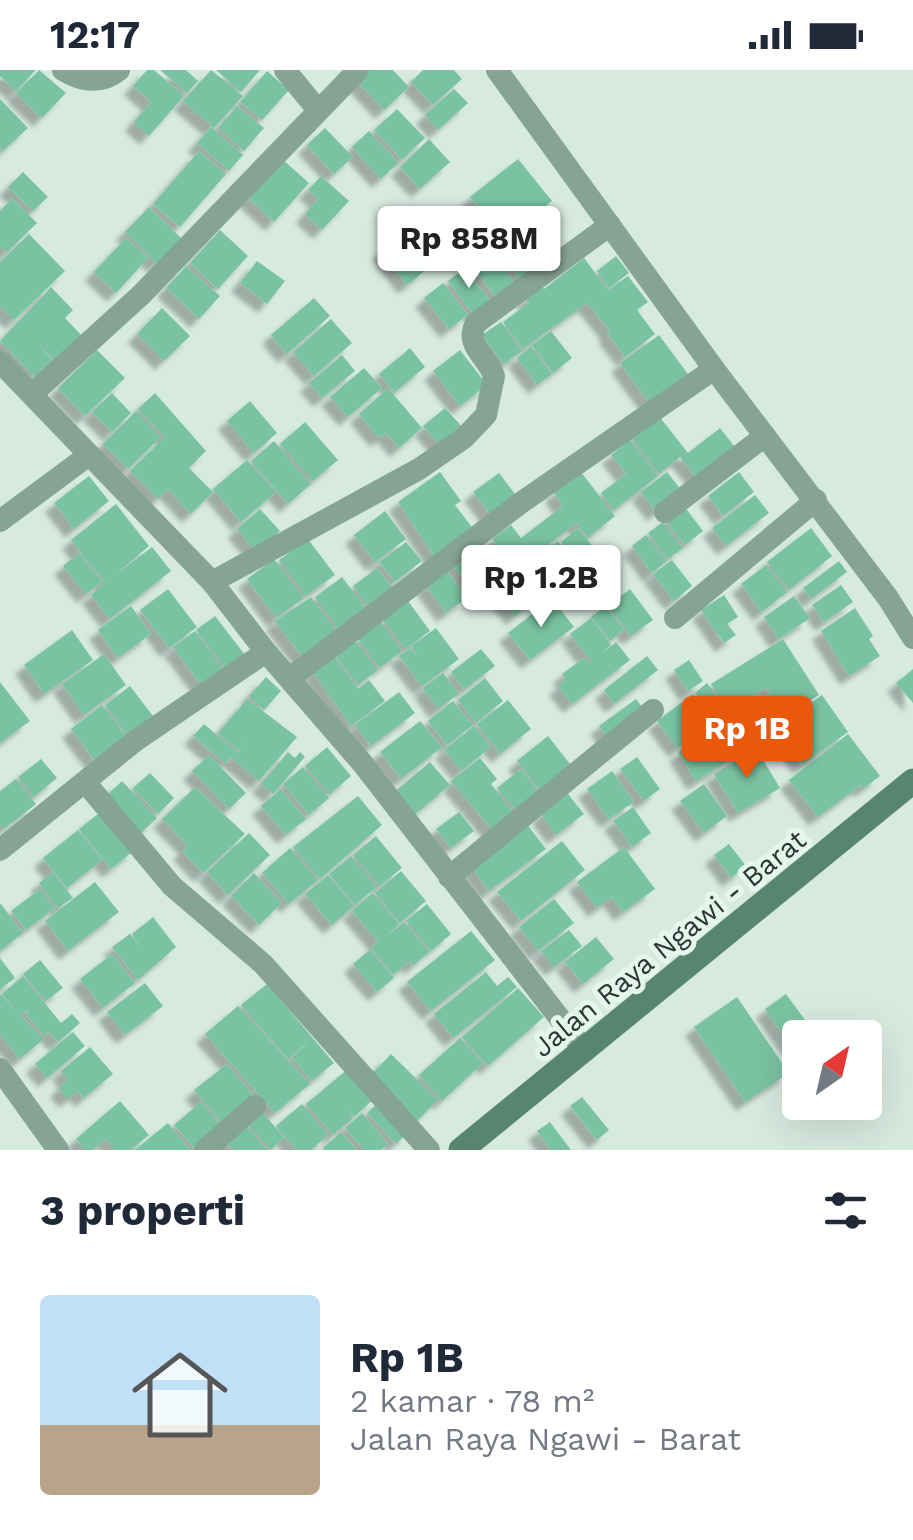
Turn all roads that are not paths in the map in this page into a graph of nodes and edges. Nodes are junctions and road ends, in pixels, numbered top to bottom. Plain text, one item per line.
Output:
1 (62, 70) edge
2 (119, 70) edge
3 (285, 70) edge
4 (358, 70) edge
5 (497, 70) edge
6 (318, 109) junction
7 (610, 225) junction
8 (0, 362) edge
9 (714, 370) junction
10 (32, 394) junction
11 (765, 436) junction
12 (89, 456) junction
13 (816, 500) junction
14 (665, 512) dead end
15 (0, 521) edge
16 (212, 582) junction
17 (675, 618) dead end
18 (913, 638) edge
19 (266, 652) junction
20 (290, 678) junction
21 (653, 710) dead end
22 (913, 781) edge
23 (85, 782) junction
24 (1, 846) edge
25 (448, 877) junction
26 (585, 1051) junction
27 (0, 1069) edge
28 (256, 1106) dead end
29 (58, 1150) edge
30 (205, 1150) edge
31 (428, 1150) edge
32 (461, 1150) edge

1 - 2 street
3 - 6 street
4 - 6 street
5 - 7 street
6 - 10 street
7 - 9 street
7 - 16 street
8 - 10 street
9 - 11 street
9 - 20 street
10 - 12 street
11 - 13 street
11 - 14 street
12 - 15 street
12 - 16 street
13 - 17 street
13 - 18 street
16 - 19 street
19 - 20 street
19 - 23 street
20 - 25 street
21 - 25 street
22 - 26 main road, Jalan Raya Ngawi - Barat
23 - 24 street
23 - 31 street
25 - 26 street
26 - 32 main road, Jalan Raya Ngawi - Barat
27 - 29 street
28 - 30 street

